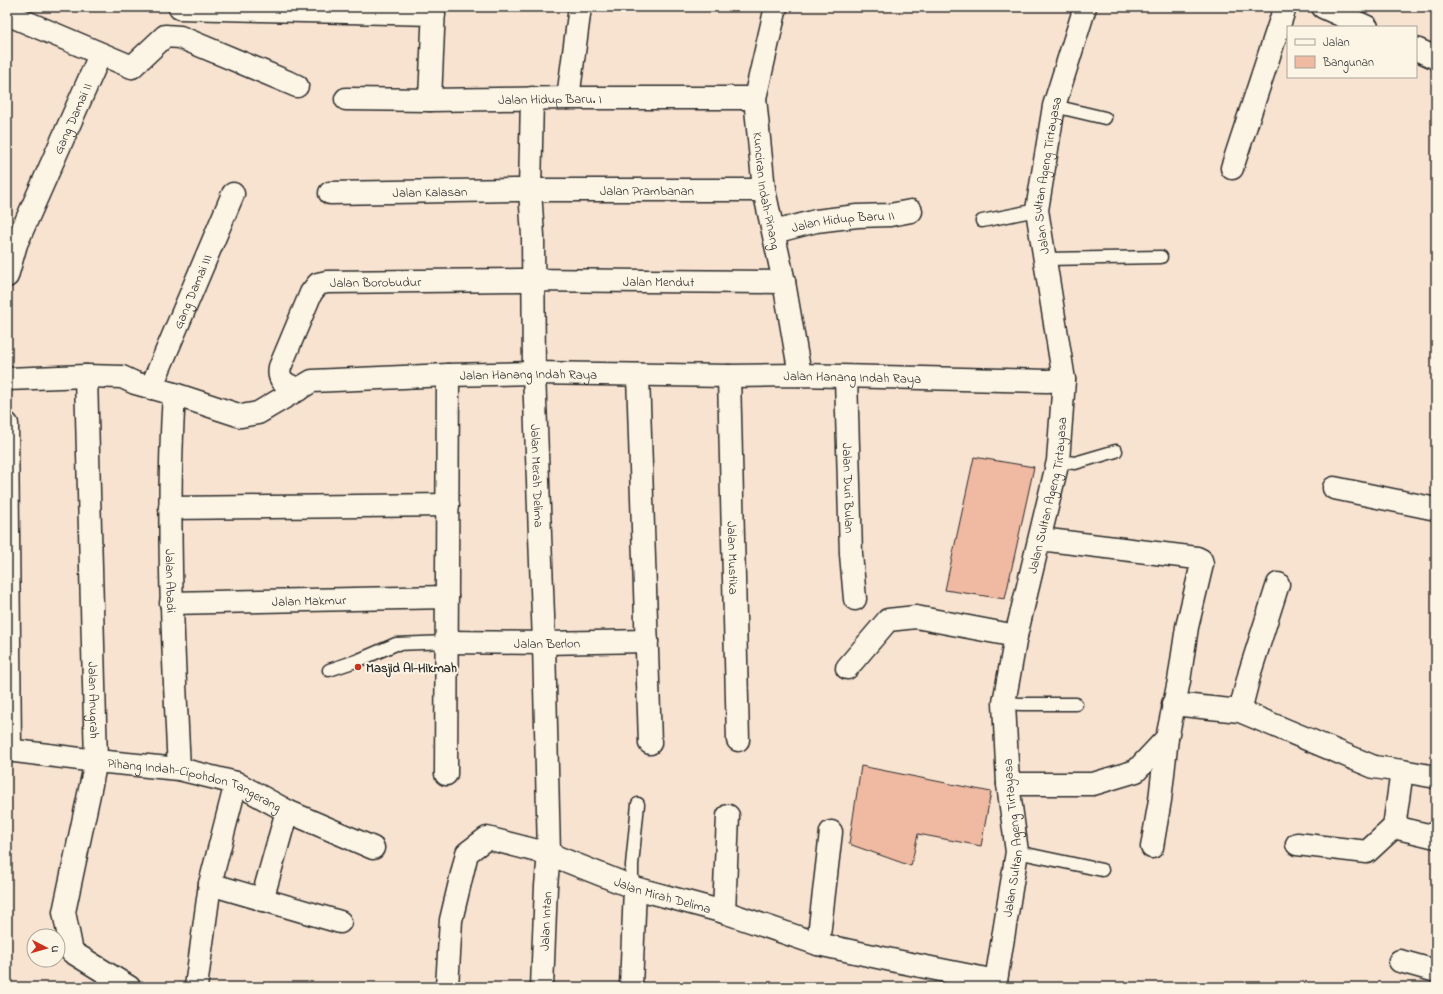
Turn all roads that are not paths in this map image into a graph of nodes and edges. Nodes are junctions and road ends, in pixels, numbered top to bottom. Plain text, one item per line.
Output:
1 (180, 7) edge
2 (580, 7) edge
3 (776, 7) edge
4 (1085, 7) edge
5 (1285, 7) edge
6 (1323, 7) edge
7 (434, 10) edge
8 (7, 14) edge
9 (1365, 26) edge
10 (180, 37) junction
11 (1417, 49) edge
12 (100, 55) junction
13 (1436, 58) edge
14 (297, 86) dead end
15 (532, 98) junction
16 (568, 98) junction
17 (755, 98) junction
18 (346, 99) dead end
19 (430, 100) junction
20 (1054, 106) junction
21 (1105, 118) dead end
22 (1232, 168) dead end
23 (530, 190) junction
24 (764, 190) junction
25 (330, 193) dead end
26 (232, 194) dead end
27 (1038, 210) junction
28 (911, 211) dead end
29 (982, 221) dead end
30 (774, 232) junction
31 (12, 242) edge
32 (1161, 257) dead end
33 (1045, 259) junction
34 (7, 276) edge
35 (533, 281) junction
36 (784, 282) junction
37 (534, 373) junction
38 (1064, 374) junction
39 (448, 375) junction
40 (638, 375) junction
41 (800, 375) junction
42 (86, 376) junction
43 (729, 376) junction
44 (846, 377) junction
45 (7, 379) edge
46 (151, 388) junction
47 (298, 390) junction
48 (174, 394) junction
49 (7, 424) edge
50 (1116, 451) dead end
51 (1058, 461) junction
52 (1334, 488) dead end
53 (448, 505) junction
54 (170, 508) junction
55 (1436, 509) edge
56 (1040, 539) junction
57 (1278, 584) dead end
58 (447, 597) junction
59 (855, 599) dead end
60 (171, 603) junction
61 (1016, 636) junction
62 (647, 641) junction
63 (447, 642) junction
64 (544, 643) junction
65 (847, 668) dead end
66 (329, 670) dead end
67 (1004, 702) junction
68 (1076, 704) dead end
69 (1174, 704) junction
70 (1240, 711) junction
71 (1167, 738) junction
72 (738, 740) dead end
73 (650, 743) dead end
74 (9, 750) edge
75 (96, 761) junction
76 (179, 769) junction
77 (1402, 771) junction
78 (446, 774) dead end
79 (1436, 777) edge
80 (236, 783) junction
81 (1008, 784) junction
82 (638, 804) dead end
83 (287, 811) junction
84 (728, 816) dead end
85 (1394, 827) junction
86 (831, 832) dead end
87 (1436, 837) edge
88 (1297, 844) dead end
89 (1152, 847) dead end
90 (373, 848) dead end
91 (1017, 852) junction
92 (549, 854) junction
93 (1102, 870) dead end
94 (210, 884) junction
95 (634, 887) junction
96 (262, 900) junction
97 (724, 912) junction
98 (340, 922) dead end
99 (818, 944) junction
100 (1400, 961) dead end
101 (1436, 971) edge
102 (996, 984) edge
103 (129, 987) edge
104 (196, 987) edge
105 (447, 987) edge
106 (542, 987) edge
107 (631, 987) edge

1 - 7 street
1 - 10 street
2 - 16 street
3 - 17 street, Kunciran Indah-Pinang
4 - 20 street, Jalan Sultan Ageng Tirtayasa
5 - 22 street
6 - 9 street
7 - 19 street
8 - 12 street
10 - 12 street
10 - 14 street
11 - 13 street
12 - 31 street, Gang Damai II
15 - 16 street, Jalan Hidup Baru. I
15 - 19 street, Jalan Hidup Baru. I
15 - 23 street, Jalan Merah Delima
16 - 17 street, Jalan Hidup Baru. I
17 - 24 street, Kunciran Indah-Pinang
18 - 19 street, Jalan Hidup Baru. I
20 - 21 lane
20 - 27 street, Jalan Sultan Ageng Tirtayasa
23 - 24 street, Jalan Prambanan
23 - 25 street, Jalan Kalasan
23 - 35 street, Jalan Merah Delima
24 - 30 street, Kunciran Indah-Pinang
26 - 46 street, Gang Damai III
27 - 29 lane
27 - 33 street, Jalan Sultan Ageng Tirtayasa
28 - 30 street, Jalan Hidup Baru II
30 - 36 street, Kunciran Indah-Pinang
31 - 34 street, Gang Damai II
32 - 33 lane
33 - 38 street, Jalan Sultan Ageng Tirtayasa
35 - 36 street, Jalan Mendut
35 - 37 street, Jalan Merah Delima
35 - 47 street, Jalan Borobudur
36 - 41 street, Kunciran Indah-Pinang
37 - 39 street, Jalan Hanang Indah Raya
37 - 40 street, Jalan Hanang Indah Raya
37 - 64 street, Jalan Merah Delima
38 - 44 street, Jalan Hanang Indah Raya
38 - 51 street, Jalan Sultan Ageng Tirtayasa
39 - 47 street, Jalan Hanang Indah Raya
39 - 53 street
40 - 43 street, Jalan Hanang Indah Raya
40 - 62 street
41 - 43 street, Jalan Hanang Indah Raya
41 - 44 street, Jalan Hanang Indah Raya
42 - 45 street, Jalan Hanang Indah Raya
42 - 46 street, Jalan Hanang Indah Raya
42 - 75 street, Jalan Anugrah
43 - 72 street, Jalan Mustika
44 - 59 street, Jalan Duri Bulan
46 - 48 street, Jalan Hanang Indah Raya
47 - 48 street, Jalan Hanang Indah Raya
48 - 54 street, Jalan Abadi
49 - 74 street
50 - 51 lane
51 - 56 street, Jalan Sultan Ageng Tirtayasa
52 - 55 street
53 - 54 street
53 - 58 street
54 - 60 street, Jalan Abadi
56 - 61 street, Jalan Sultan Ageng Tirtayasa
56 - 69 street
57 - 70 street
58 - 60 street, Jalan Makmur
58 - 63 street
60 - 76 street, Jalan Abadi
61 - 65 street
61 - 67 street, Jalan Sultan Ageng Tirtayasa
62 - 64 street, Jalan Berlon
62 - 73 street
63 - 64 street, Jalan Berlon
63 - 66 lane
63 - 78 street
64 - 92 street, Jalan Merah Delima
67 - 68 lane
67 - 81 street, Jalan Sultan Ageng Tirtayasa
69 - 70 street
69 - 71 street
70 - 77 street
71 - 81 street
71 - 89 street
74 - 75 street, Pihang Indah-Cipohdon Tangerang
75 - 76 street, Pihang Indah-Cipohdon Tangerang
75 - 103 street, Jalan Anugrah
76 - 80 street, Pihang Indah-Cipohdon Tangerang
77 - 79 street
77 - 85 street
80 - 83 street, Pihang Indah-Cipohdon Tangerang
80 - 94 street
81 - 91 street, Jalan Sultan Ageng Tirtayasa
82 - 95 lane
83 - 90 street, Pihang Indah-Cipohdon Tangerang
83 - 96 street
84 - 97 street
85 - 87 street
85 - 88 street
86 - 99 street
91 - 93 lane
91 - 102 street, Jalan Sultan Ageng Tirtayasa
92 - 95 street, Jalan Mirah Delima
92 - 105 street, Jalan Mirah Delima
92 - 106 street, Jalan Intan
94 - 96 street
94 - 104 street
95 - 97 street, Jalan Mirah Delima
95 - 107 street
96 - 98 street
97 - 99 street, Jalan Mirah Delima
99 - 102 street, Jalan Mirah Delima
100 - 101 street

